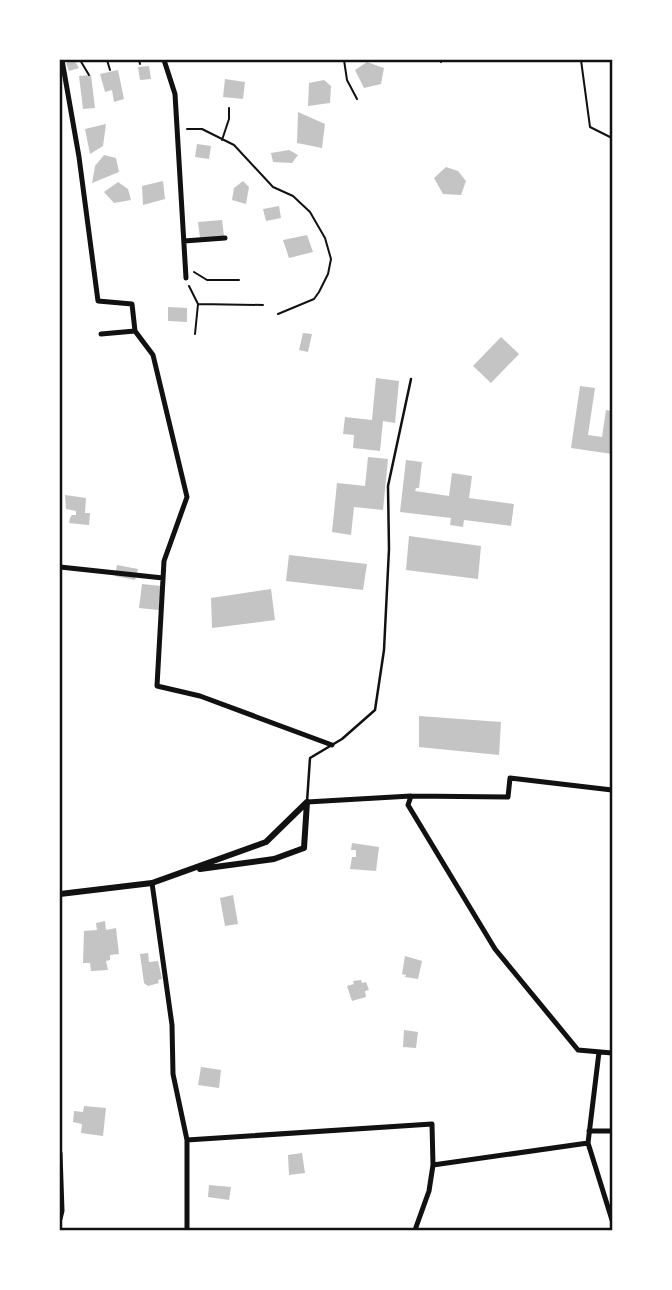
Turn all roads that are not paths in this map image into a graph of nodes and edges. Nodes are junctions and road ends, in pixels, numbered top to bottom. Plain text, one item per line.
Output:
1 (62, 60) edge
2 (164, 60) edge
3 (225, 238) dead end
4 (184, 241) junction
5 (186, 278) road end
6 (135, 331) junction
7 (101, 334) dead end
8 (411, 379) dead end
9 (60, 567) edge
10 (163, 578) junction
11 (332, 745) junction
12 (612, 790) edge
13 (411, 796) junction
14 (307, 802) junction
15 (187, 871) junction
16 (152, 883) junction
17 (60, 894) edge
18 (599, 1052) junction
19 (612, 1053) edge
20 (612, 1130) edge
21 (589, 1131) junction
22 (187, 1140) junction
23 (588, 1143) junction
24 (60, 1153) edge
25 (433, 1165) junction
26 (60, 1219) edge
27 (612, 1220) edge
28 (187, 1230) edge
29 (415, 1230) edge

1 - 6 street
2 - 4 street
3 - 4 street
4 - 5 street
6 - 7 street
6 - 10 street
8 - 11 lane
9 - 10 street
10 - 11 street
11 - 14 lane
12 - 13 street
13 - 14 street
13 - 18 street
14 - 15 street
14 - 15 street
15 - 16 street
16 - 17 street
16 - 22 street
18 - 19 street
18 - 21 street
20 - 21 street
21 - 23 street
22 - 25 street
22 - 28 street
23 - 25 street
23 - 27 street
24 - 26 street
25 - 29 street

